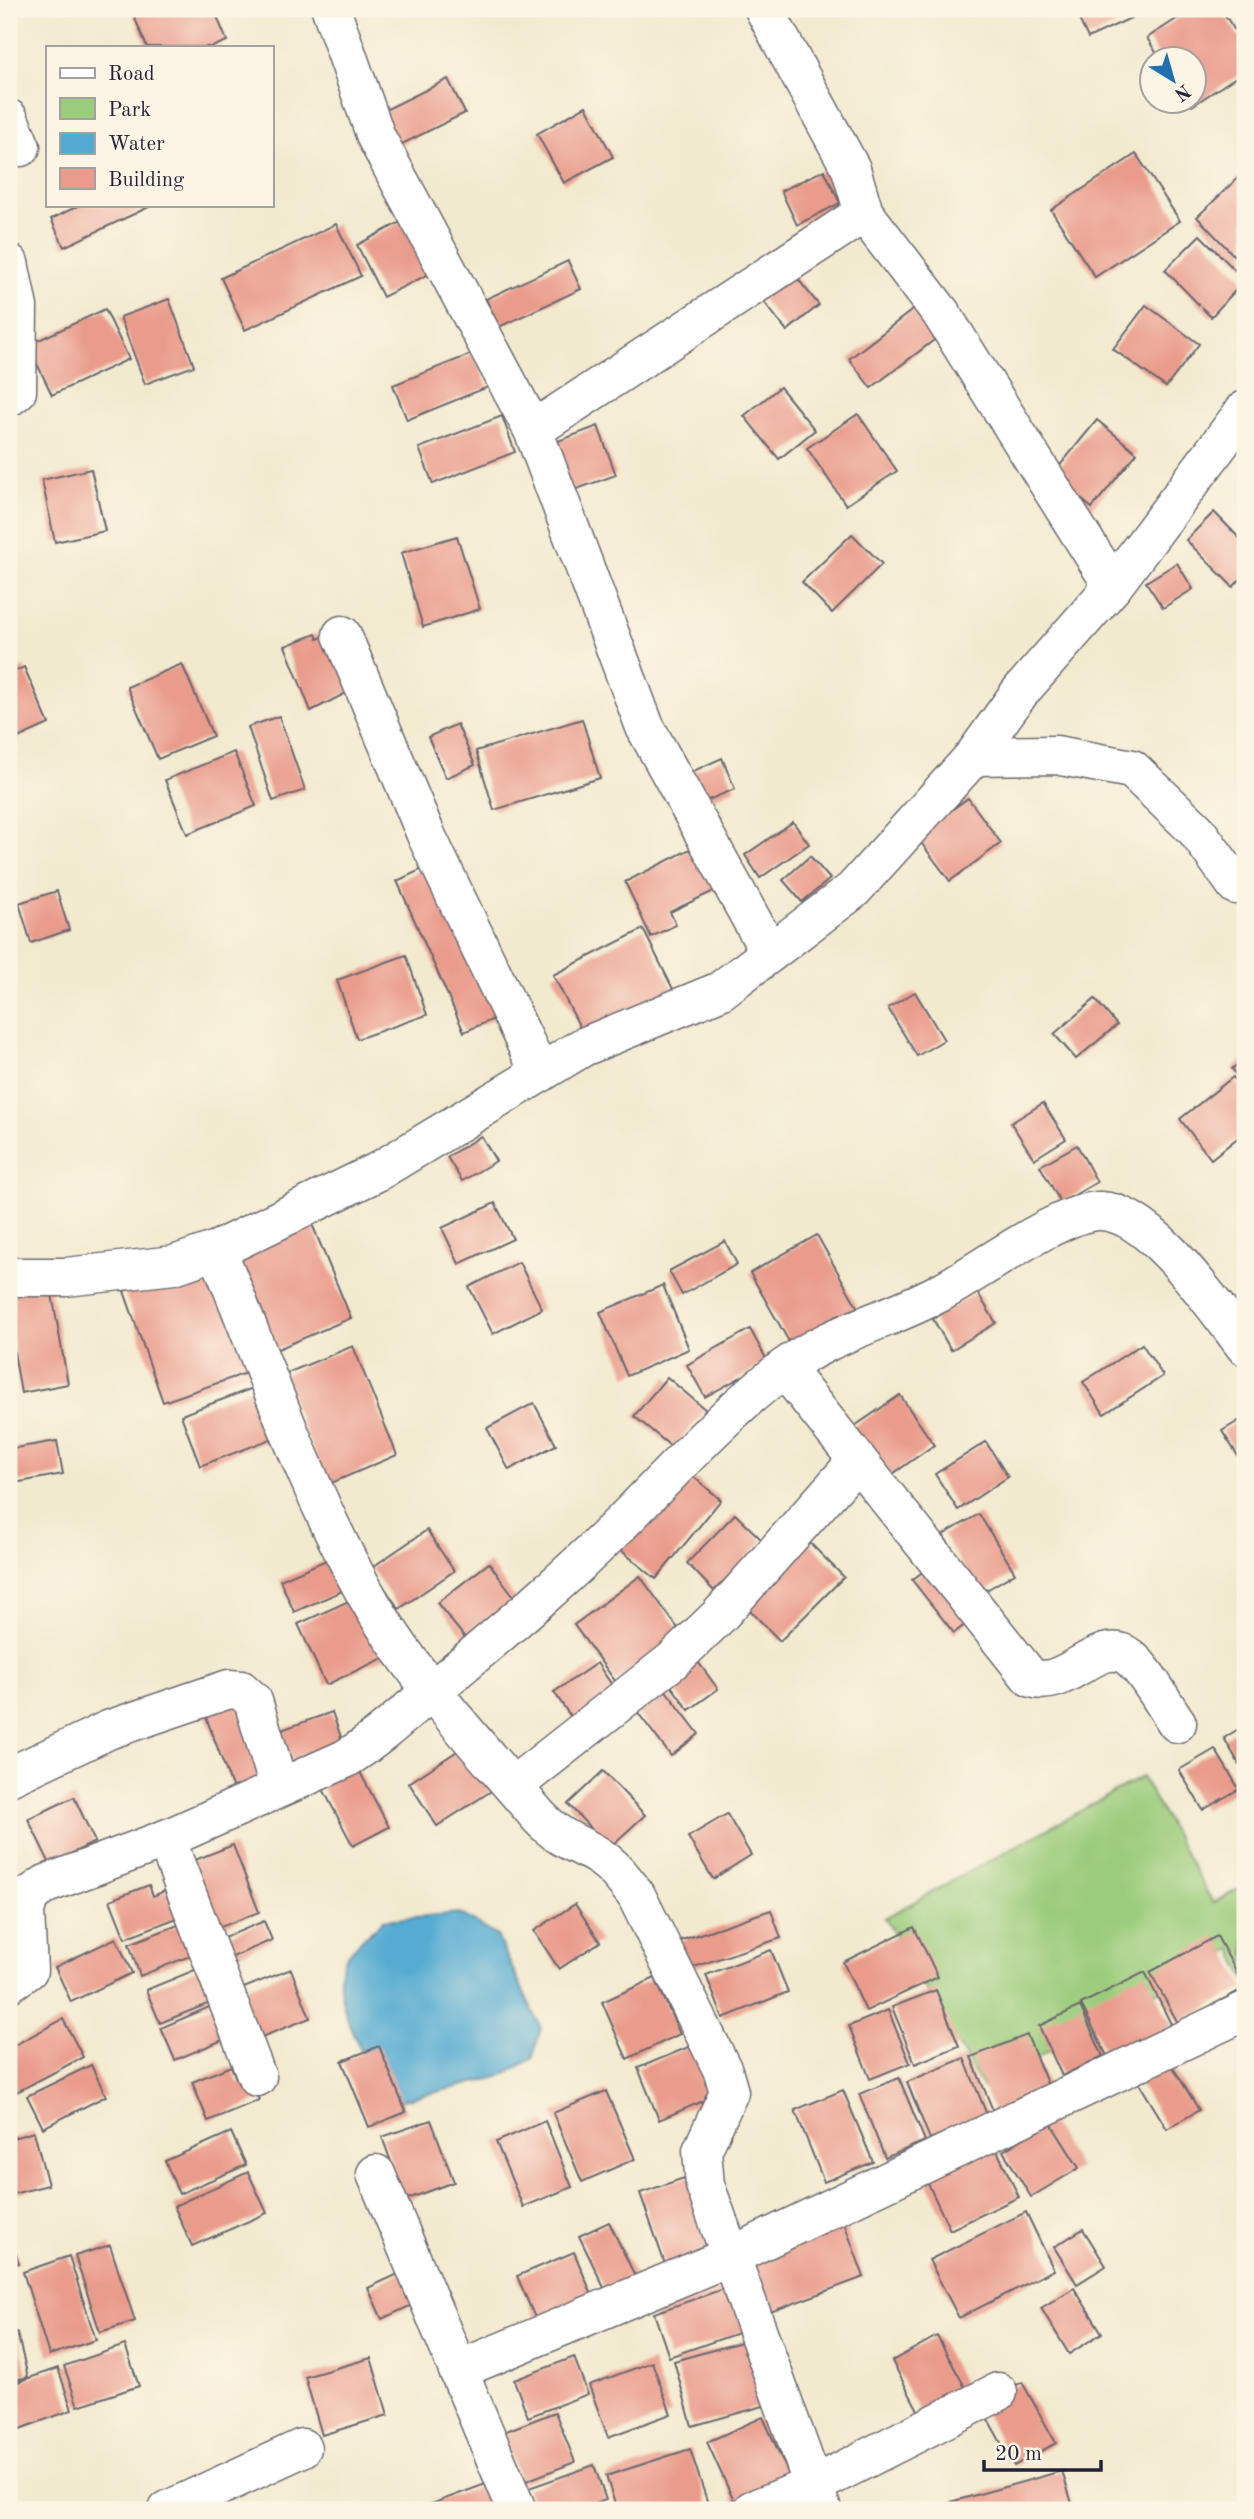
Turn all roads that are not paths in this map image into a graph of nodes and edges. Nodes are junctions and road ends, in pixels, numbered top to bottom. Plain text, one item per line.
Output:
1 (331, 9) edge
2 (764, 9) edge
3 (864, 213) junction
4 (9, 263) edge
5 (9, 397) edge
6 (1245, 410) edge
7 (533, 430) junction
8 (1113, 586) junction
9 (342, 635) dead end
10 (974, 756) junction
11 (1242, 887) edge
12 (770, 953) junction
13 (540, 1073) junction
14 (217, 1250) junction
15 (9, 1277) edge
16 (1245, 1346) edge
17 (784, 1368) junction
18 (857, 1461) junction
19 (432, 1690) junction
20 (1177, 1723) dead end
21 (9, 1777) edge
22 (513, 1786) junction
23 (279, 1787) junction
24 (166, 1839) junction
25 (17, 1899) edge
26 (9, 1983) edge
27 (1245, 2011) edge
28 (257, 2077) dead end
29 (376, 2174) dead end
30 (730, 2256) junction
31 (458, 2370) junction
32 (998, 2392) dead end
33 (302, 2448) dead end
34 (817, 2498) edge
35 (168, 2510) edge
36 (517, 2510) edge
37 (752, 2510) edge

1 - 7 street
2 - 3 street
3 - 7 street
3 - 8 street
4 - 5 street
6 - 8 street
7 - 12 street
8 - 10 street
9 - 13 street
10 - 11 street
10 - 12 street
12 - 13 street
13 - 14 street
14 - 15 street
14 - 19 street
16 - 17 street
17 - 18 street
17 - 19 street
18 - 20 street
18 - 22 street
19 - 22 street
19 - 23 street
21 - 23 street
22 - 30 street
23 - 24 street
24 - 25 street
24 - 28 street
25 - 26 street
27 - 30 street
29 - 31 street
30 - 31 street
30 - 34 street
31 - 36 street
32 - 34 street
33 - 35 street
34 - 37 street

